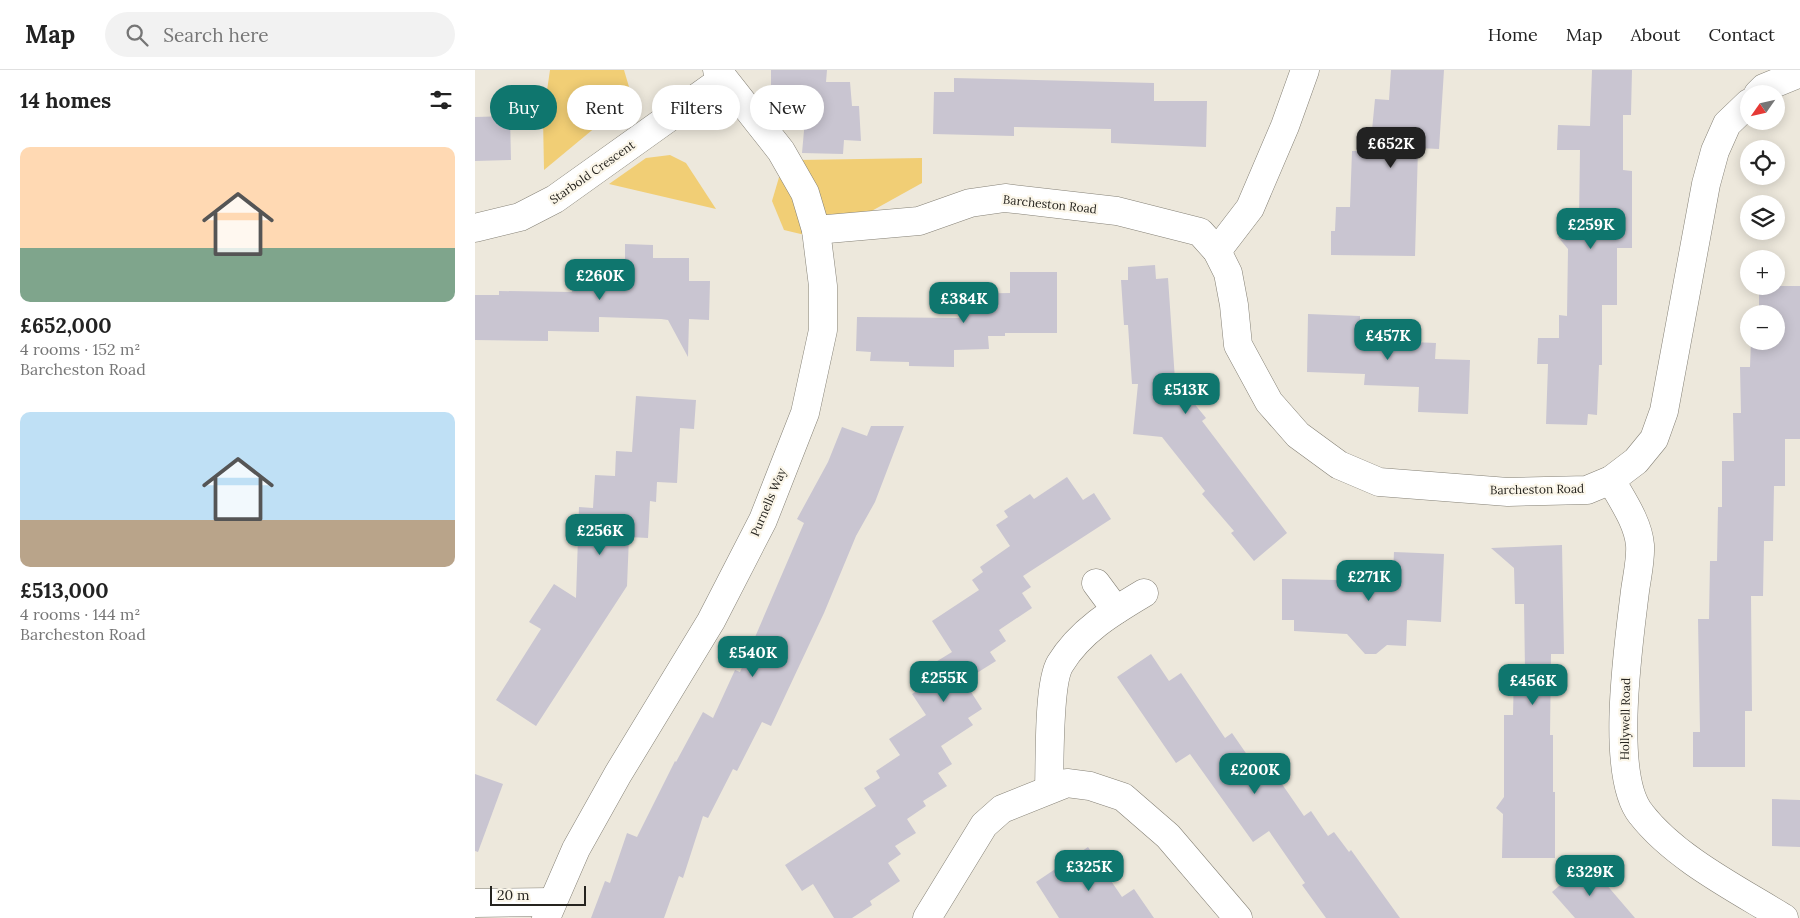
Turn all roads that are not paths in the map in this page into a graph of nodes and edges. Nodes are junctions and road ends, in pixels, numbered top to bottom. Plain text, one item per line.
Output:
1 (1305, 70) edge
2 (1800, 73) edge
3 (721, 74) edge
4 (1767, 85) edge
5 (1740, 108) edge
6 (475, 228) edge
7 (816, 230) junction
8 (1217, 251) junction
9 (1611, 480) junction
10 (1096, 584) dead end
11 (1144, 593) dead end
12 (1116, 610) junction
13 (1049, 789) junction
14 (475, 903) edge
15 (549, 910) edge
16 (927, 918) edge
17 (1238, 918) edge
18 (1785, 918) edge

1 - 8 street
2 - 4 street, Barcheston Road
3 - 6 street, Starbold Crescent
3 - 7 street, Purnells Way
5 - 9 street, Barcheston Road
7 - 8 street, Barcheston Road
7 - 15 street, Purnells Way
8 - 9 street, Barcheston Road
9 - 18 street, Hollywell Road
10 - 12 street
11 - 12 street
12 - 13 street
13 - 16 street
13 - 17 street
14 - 15 street

